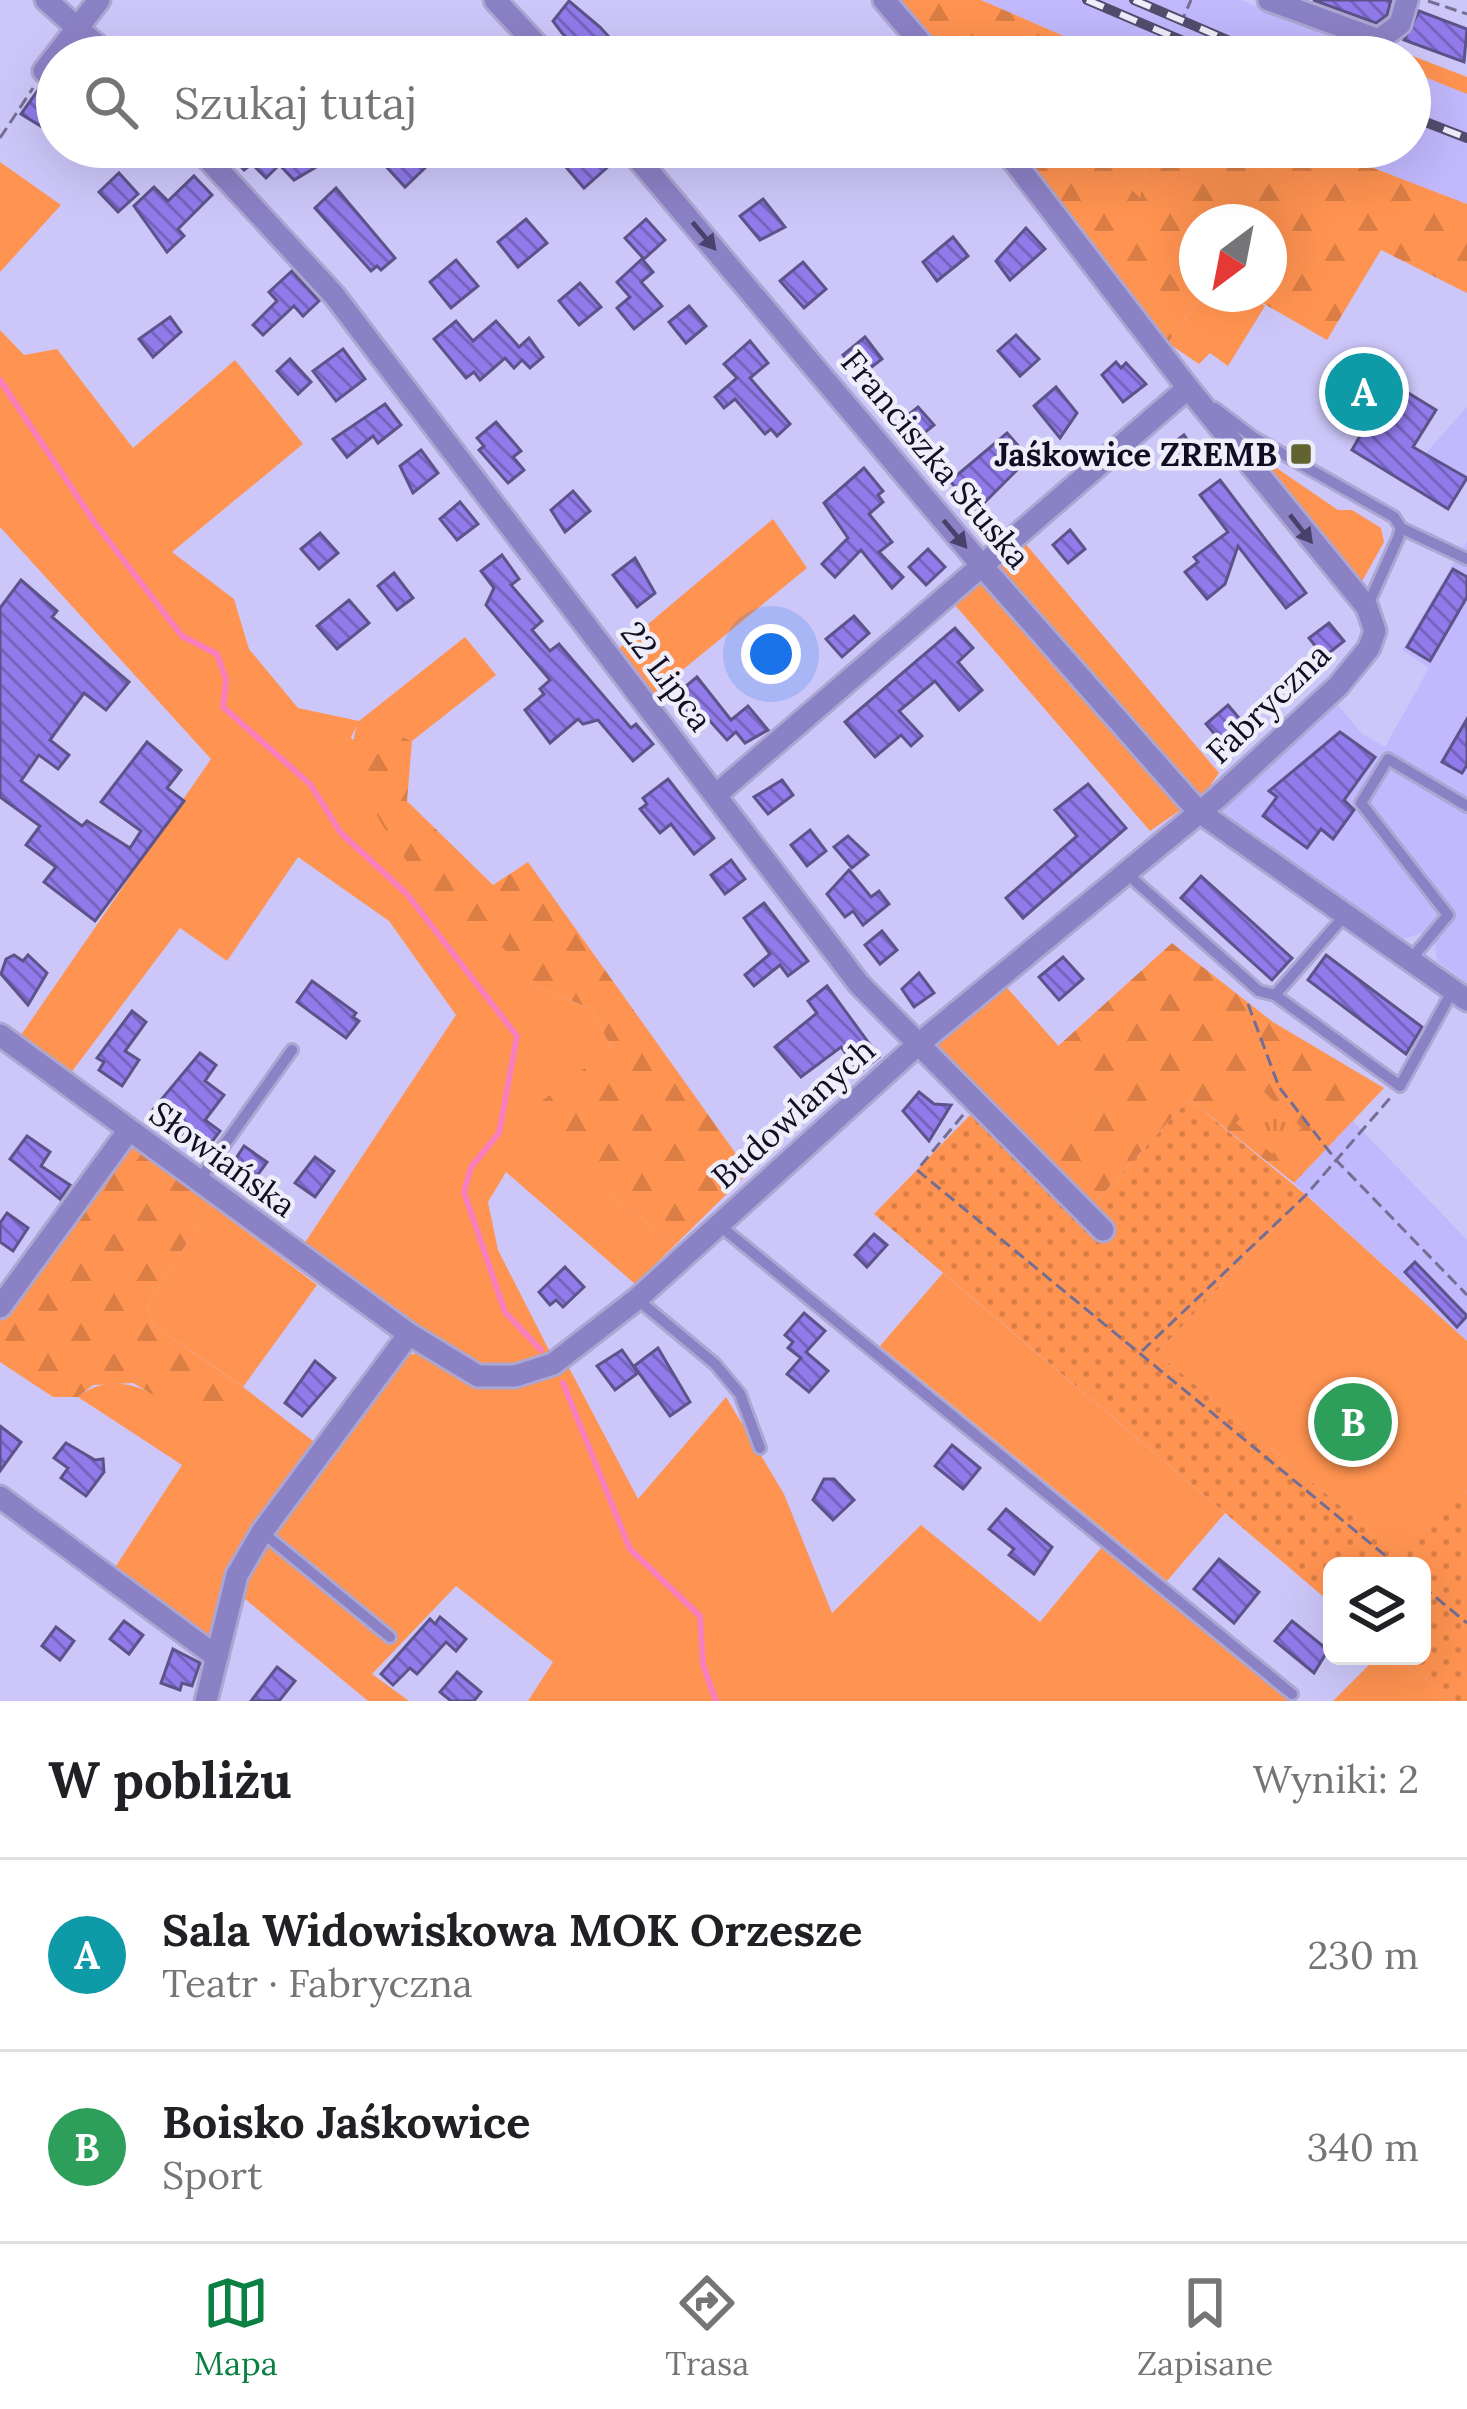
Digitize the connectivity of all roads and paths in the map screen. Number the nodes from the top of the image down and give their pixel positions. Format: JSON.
{"nodes":[{"id":1,"x":46,"y":0,"type":"edge"},
{"id":2,"x":99,"y":0,"type":"edge"},
{"id":3,"x":495,"y":0,"type":"edge"},
{"id":4,"x":884,"y":0,"type":"edge"},
{"id":5,"x":1191,"y":0,"type":"edge"},
{"id":6,"x":1269,"y":0,"type":"edge"},
{"id":7,"x":1407,"y":0,"type":"edge"},
{"id":8,"x":1426,"y":0,"type":"edge"},
{"id":9,"x":1467,"y":14,"type":"edge"},
{"id":10,"x":80,"y":25,"type":"junction"},
{"id":11,"x":1180,"y":25,"type":"dead end"},
{"id":12,"x":71,"y":36,"type":"edge"},
{"id":13,"x":90,"y":36,"type":"edge"},
{"id":14,"x":528,"y":36,"type":"edge"},
{"id":15,"x":915,"y":36,"type":"edge"},
{"id":16,"x":1361,"y":36,"type":"edge"},
{"id":17,"x":1388,"y":36,"type":"edge"},
{"id":18,"x":36,"y":83,"type":"edge"},
{"id":19,"x":0,"y":137,"type":"edge"},
{"id":20,"x":216,"y":168,"type":"edge"},
{"id":21,"x":646,"y":168,"type":"edge"},
{"id":22,"x":1019,"y":168,"type":"edge"},
{"id":23,"x":1188,"y":388,"type":"junction"},
{"id":24,"x":1401,"y":528,"type":"junction"},
{"id":25,"x":1467,"y":559,"type":"edge"},
{"id":26,"x":983,"y":567,"type":"junction"},
{"id":27,"x":1367,"y":607,"type":"junction"},
{"id":28,"x":716,"y":794,"type":"junction"},
{"id":29,"x":1467,"y":806,"type":"edge"},
{"id":30,"x":1198,"y":811,"type":"junction"},
{"id":31,"x":1124,"y":871,"type":"junction"},
{"id":32,"x":1346,"y":914,"type":"junction"},
{"id":33,"x":1412,"y":958,"type":"junction"},
{"id":34,"x":1258,"y":992,"type":"junction"},
{"id":35,"x":1461,"y":994,"type":"edge"},
{"id":36,"x":1275,"y":995,"type":"junction"},
{"id":37,"x":0,"y":1036,"type":"edge"},
{"id":38,"x":915,"y":1047,"type":"junction"},
{"id":39,"x":292,"y":1050,"type":"dead end"},
{"id":40,"x":1400,"y":1086,"type":"junction"},
{"id":41,"x":973,"y":1103,"type":"junction"},
{"id":42,"x":129,"y":1130,"type":"junction"},
{"id":43,"x":1336,"y":1160,"type":"junction"},
{"id":44,"x":198,"y":1181,"type":"junction"},
{"id":45,"x":719,"y":1225,"type":"junction"},
{"id":46,"x":1102,"y":1229,"type":"dead end"},
{"id":47,"x":1467,"y":1295,"type":"edge"},
{"id":48,"x":637,"y":1299,"type":"junction"},
{"id":49,"x":0,"y":1307,"type":"edge"},
{"id":50,"x":409,"y":1334,"type":"junction"},
{"id":51,"x":1140,"y":1353,"type":"junction"},
{"id":52,"x":760,"y":1448,"type":"dead end"},
{"id":53,"x":0,"y":1497,"type":"edge"},
{"id":54,"x":262,"y":1532,"type":"junction"},
{"id":55,"x":1387,"y":1557,"type":"edge"},
{"id":56,"x":1431,"y":1593,"type":"edge"},
{"id":57,"x":1467,"y":1622,"type":"edge"},
{"id":58,"x":390,"y":1637,"type":"dead end"},
{"id":59,"x":217,"y":1657,"type":"junction"},
{"id":60,"x":1292,"y":1694,"type":"dead end"},
{"id":61,"x":206,"y":1701,"type":"edge"}],
"edges":[{"from":1,"to":10,"type":"street"},
{"from":2,"to":10,"type":"street"},
{"from":3,"to":14,"type":"street"},
{"from":4,"to":15,"type":"street"},
{"from":5,"to":11,"type":"path"},
{"from":6,"to":16,"type":"street"},
{"from":7,"to":17,"type":"street"},
{"from":8,"to":9,"type":"path"},
{"from":10,"to":12,"type":"street"},
{"from":10,"to":13,"type":"street"},
{"from":18,"to":19,"type":"path"},
{"from":20,"to":28,"type":"street","name":"22 Lipca"},
{"from":21,"to":26,"type":"street","name":"Franciszka Stuska","one_way":true},
{"from":22,"to":23,"type":"street"},
{"from":23,"to":24,"type":"lane"},
{"from":23,"to":26,"type":"street"},
{"from":23,"to":27,"type":"street","one_way":true},
{"from":24,"to":25,"type":"lane"},
{"from":24,"to":27,"type":"lane"},
{"from":26,"to":28,"type":"street"},
{"from":26,"to":30,"type":"street","name":"Franciszka Stuska"},
{"from":27,"to":30,"type":"street","name":"Fabryczna"},
{"from":28,"to":38,"type":"street","name":"22 Lipca"},
{"from":29,"to":33,"type":"lane"},
{"from":30,"to":31,"type":"street","name":"Budowlanych"},
{"from":30,"to":32,"type":"street","name":"Fabryczna"},
{"from":31,"to":34,"type":"lane"},
{"from":31,"to":38,"type":"street","name":"Budowlanych"},
{"from":32,"to":33,"type":"street","name":"Fabryczna"},
{"from":32,"to":36,"type":"lane"},
{"from":33,"to":35,"type":"street","name":"Fabryczna"},
{"from":34,"to":36,"type":"lane"},
{"from":34,"to":43,"type":"path"},
{"from":35,"to":40,"type":"lane"},
{"from":36,"to":40,"type":"lane"},
{"from":37,"to":42,"type":"street","name":"Słowiańska"},
{"from":38,"to":41,"type":"street","name":"22 Lipca"},
{"from":38,"to":45,"type":"street","name":"Budowlanych"},
{"from":39,"to":44,"type":"lane"},
{"from":40,"to":43,"type":"path"},
{"from":41,"to":46,"type":"street","name":"22 Lipca"},
{"from":41,"to":51,"type":"path"},
{"from":42,"to":44,"type":"street","name":"Słowiańska"},
{"from":42,"to":49,"type":"street"},
{"from":43,"to":47,"type":"path"},
{"from":43,"to":51,"type":"path"},
{"from":44,"to":50,"type":"street","name":"Słowiańska"},
{"from":45,"to":48,"type":"street","name":"Budowlanych"},
{"from":45,"to":60,"type":"lane"},
{"from":48,"to":50,"type":"street","name":"Budowlanych"},
{"from":48,"to":52,"type":"lane"},
{"from":50,"to":54,"type":"street"},
{"from":51,"to":55,"type":"path"},
{"from":53,"to":59,"type":"street"},
{"from":54,"to":58,"type":"lane"},
{"from":54,"to":59,"type":"street"},
{"from":56,"to":57,"type":"path"},
{"from":59,"to":61,"type":"street"}]}
